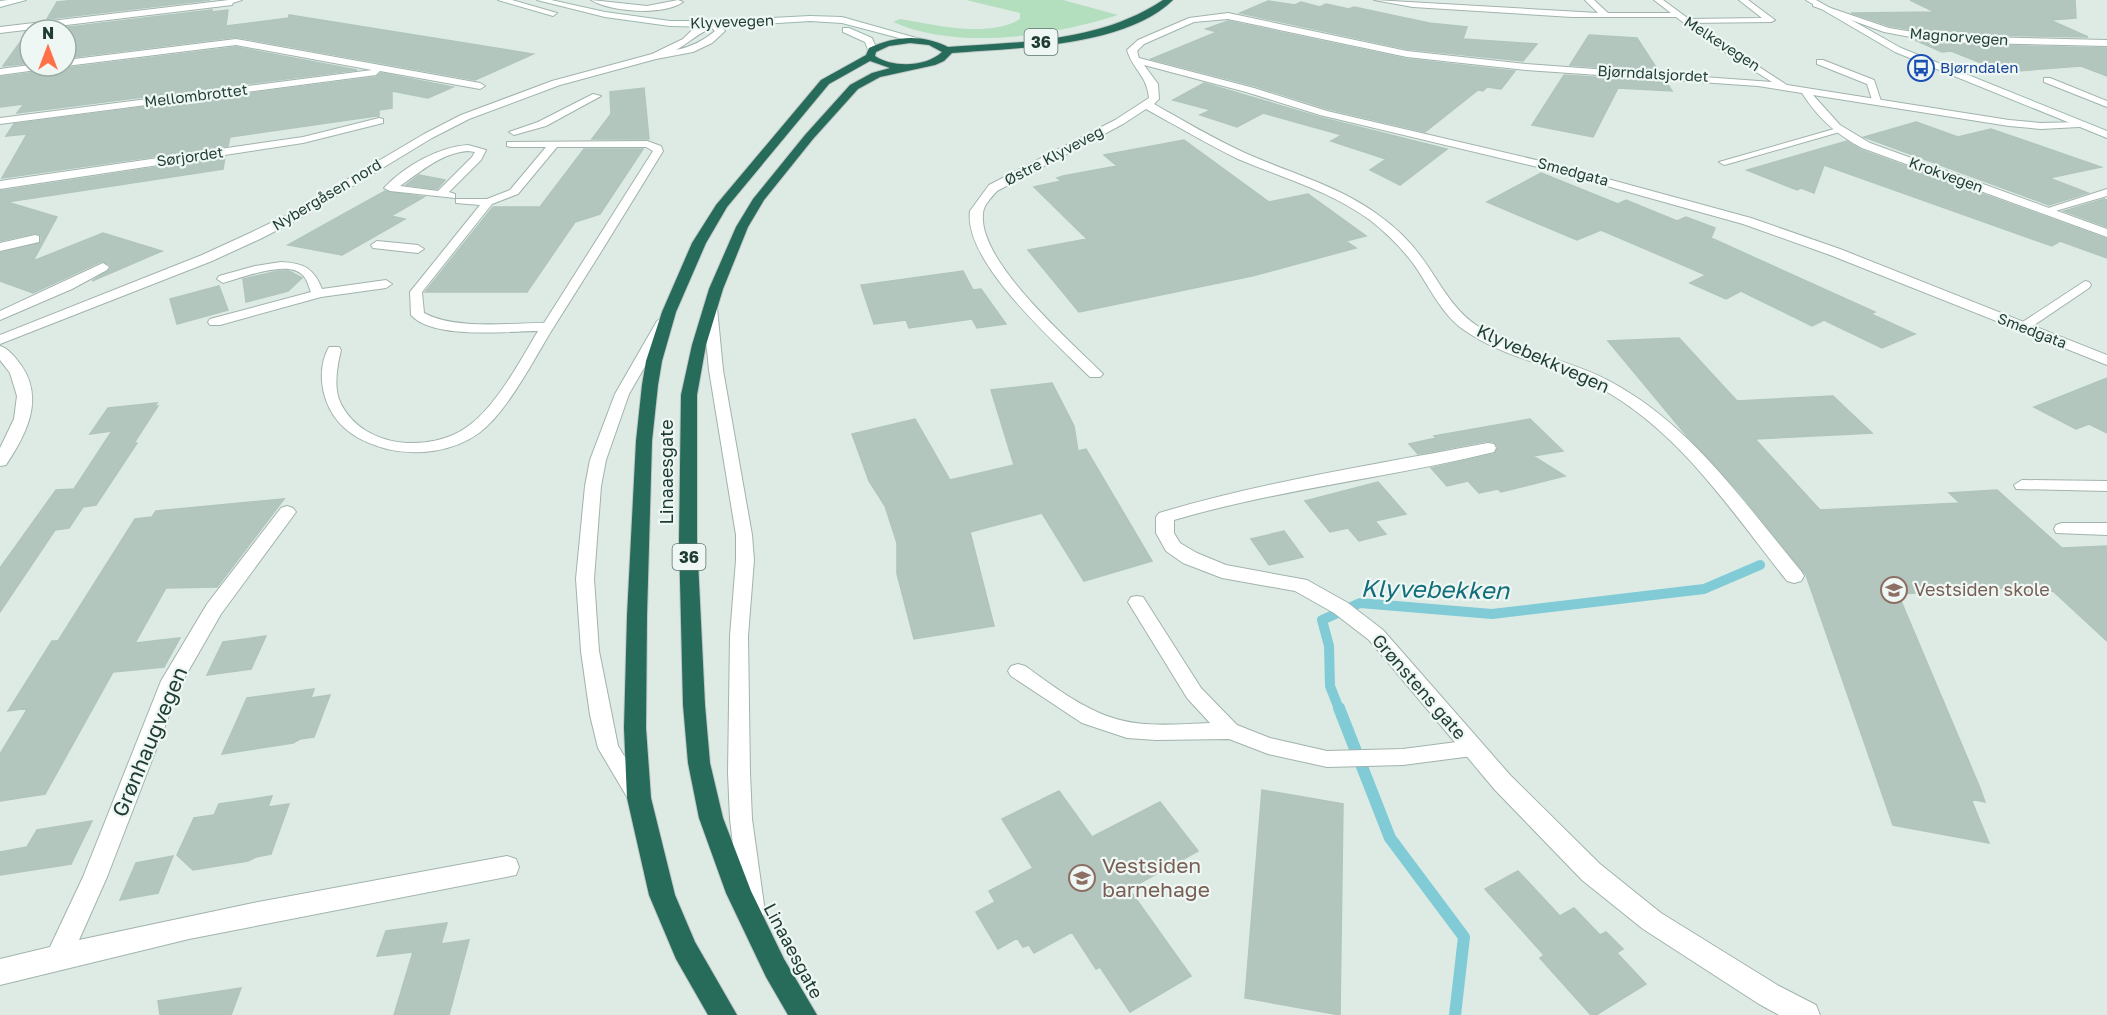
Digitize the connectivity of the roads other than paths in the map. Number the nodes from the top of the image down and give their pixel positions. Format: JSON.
{"nodes":[{"id":1,"x":22,"y":0,"type":"edge"},
{"id":2,"x":502,"y":0,"type":"edge"},
{"id":3,"x":541,"y":0,"type":"edge"},
{"id":4,"x":595,"y":0,"type":"edge"},
{"id":5,"x":1169,"y":0,"type":"edge"},
{"id":6,"x":1378,"y":0,"type":"edge"},
{"id":7,"x":1589,"y":0,"type":"edge"},
{"id":8,"x":1658,"y":0,"type":"edge"},
{"id":9,"x":1743,"y":0,"type":"edge"},
{"id":10,"x":0,"y":1,"type":"edge"},
{"id":11,"x":234,"y":2,"type":"edge"},
{"id":12,"x":679,"y":2,"type":"dead end"},
{"id":13,"x":1813,"y":2,"type":"edge"},
{"id":14,"x":1606,"y":15,"type":"junction"},
{"id":15,"x":1682,"y":18,"type":"junction"},
{"id":16,"x":717,"y":28,"type":"junction"},
{"id":17,"x":0,"y":30,"type":"edge"},
{"id":18,"x":696,"y":31,"type":"junction"},
{"id":19,"x":922,"y":41,"type":"junction"},
{"id":20,"x":2107,"y":43,"type":"edge"},
{"id":21,"x":947,"y":50,"type":"junction"},
{"id":22,"x":871,"y":53,"type":"junction"},
{"id":23,"x":655,"y":56,"type":"junction"},
{"id":24,"x":1135,"y":60,"type":"junction"},
{"id":25,"x":78,"y":62,"type":"edge"},
{"id":26,"x":1820,"y":62,"type":"dead end"},
{"id":27,"x":910,"y":66,"type":"junction"},
{"id":28,"x":18,"y":70,"type":"edge"},
{"id":29,"x":391,"y":70,"type":"junction"},
{"id":30,"x":0,"y":72,"type":"edge"},
{"id":31,"x":2047,"y":80,"type":"dead end"},
{"id":32,"x":480,"y":86,"type":"dead end"},
{"id":33,"x":1786,"y":86,"type":"junction"},
{"id":34,"x":1804,"y":89,"type":"junction"},
{"id":35,"x":596,"y":96,"type":"dead end"},
{"id":36,"x":1876,"y":101,"type":"junction"},
{"id":37,"x":1146,"y":104,"type":"junction"},
{"id":38,"x":2107,"y":104,"type":"edge"},
{"id":39,"x":0,"y":121,"type":"edge"},
{"id":40,"x":379,"y":122,"type":"dead end"},
{"id":41,"x":2079,"y":124,"type":"junction"},
{"id":42,"x":1838,"y":131,"type":"junction"},
{"id":43,"x":2107,"y":135,"type":"edge"},
{"id":44,"x":554,"y":144,"type":"junction"},
{"id":45,"x":1724,"y":162,"type":"dead end"},
{"id":46,"x":0,"y":185,"type":"edge"},
{"id":47,"x":2107,"y":192,"type":"edge"},
{"id":48,"x":440,"y":195,"type":"junction"},
{"id":49,"x":488,"y":202,"type":"junction"},
{"id":50,"x":2045,"y":211,"type":"junction"},
{"id":51,"x":2107,"y":233,"type":"edge"},
{"id":52,"x":35,"y":239,"type":"dead end"},
{"id":53,"x":377,"y":245,"type":"dead end"},
{"id":54,"x":0,"y":247,"type":"edge"},
{"id":55,"x":418,"y":249,"type":"dead end"},
{"id":56,"x":103,"y":267,"type":"dead end"},
{"id":57,"x":223,"y":279,"type":"dead end"},
{"id":58,"x":386,"y":284,"type":"dead end"},
{"id":59,"x":2085,"y":285,"type":"dead end"},
{"id":60,"x":318,"y":293,"type":"junction"},
{"id":61,"x":710,"y":308,"type":"junction"},
{"id":62,"x":669,"y":312,"type":"junction"},
{"id":63,"x":0,"y":316,"type":"edge"},
{"id":64,"x":215,"y":322,"type":"dead end"},
{"id":65,"x":546,"y":327,"type":"junction"},
{"id":66,"x":2022,"y":327,"type":"junction"},
{"id":67,"x":0,"y":340,"type":"edge"},
{"id":68,"x":334,"y":350,"type":"dead end"},
{"id":69,"x":0,"y":351,"type":"edge"},
{"id":70,"x":2107,"y":360,"type":"edge"},
{"id":71,"x":1095,"y":374,"type":"dead end"},
{"id":72,"x":1488,"y":448,"type":"dead end"},
{"id":73,"x":0,"y":461,"type":"edge"},
{"id":74,"x":2022,"y":485,"type":"dead end"},
{"id":75,"x":2107,"y":486,"type":"edge"},
{"id":76,"x":287,"y":512,"type":"dead end"},
{"id":77,"x":2062,"y":529,"type":"dead end"},
{"id":78,"x":2107,"y":529,"type":"edge"},
{"id":79,"x":1794,"y":576,"type":"dead end"},
{"id":80,"x":1137,"y":602,"type":"dead end"},
{"id":81,"x":1018,"y":671,"type":"dead end"},
{"id":82,"x":1230,"y":731,"type":"junction"},
{"id":83,"x":1472,"y":748,"type":"junction"},
{"id":84,"x":639,"y":798,"type":"junction"},
{"id":85,"x":507,"y":867,"type":"dead end"},
{"id":86,"x":755,"y":928,"type":"junction"},
{"id":87,"x":59,"y":956,"type":"junction"},
{"id":88,"x":0,"y":972,"type":"edge"},
{"id":89,"x":723,"y":1015,"type":"edge"},
{"id":90,"x":803,"y":1015,"type":"edge"},
{"id":91,"x":1806,"y":1015,"type":"edge"}],
"edges":[{"from":1,"to":10,"type":"street"},
{"from":2,"to":18,"type":"street","name":"Klyvevegen"},
{"from":3,"to":16,"type":"street","name":"Klyvevegen"},
{"from":4,"to":12,"type":"lane"},
{"from":5,"to":21,"type":"highway","name":"Linaaesgate","number":"36"},
{"from":6,"to":14,"type":"lane"},
{"from":7,"to":14,"type":"lane"},
{"from":8,"to":15,"type":"street","name":"Melkevegen"},
{"from":9,"to":15,"type":"lane"},
{"from":11,"to":17,"type":"street"},
{"from":13,"to":20,"type":"lane","name":"Magnorvegen"},
{"from":13,"to":41,"type":"street"},
{"from":14,"to":15,"type":"lane"},
{"from":15,"to":33,"type":"street","name":"Melkevegen"},
{"from":16,"to":18,"type":"street","name":"Nybergåsen nord"},
{"from":16,"to":19,"type":"street","name":"Klyvevegen"},
{"from":16,"to":22,"type":"street","name":"Klyvevegen"},
{"from":16,"to":23,"type":"street","name":"Nybergåsen nord"},
{"from":18,"to":23,"type":"street","name":"Nybergåsen nord"},
{"from":19,"to":21,"type":"highway","name":"Linaaesgate","number":"36"},
{"from":19,"to":22,"type":"highway","name":"Linaaesgate","number":"36"},
{"from":21,"to":27,"type":"highway","name":"Linaaesgate","number":"36"},
{"from":22,"to":27,"type":"highway","name":"Linaaesgate","number":"36"},
{"from":22,"to":62,"type":"highway","name":"Linaaesgate","number":"36"},
{"from":23,"to":67,"type":"street","name":"Nybergåsen nord"},
{"from":24,"to":33,"type":"street","name":"Bjørndalsjordet"},
{"from":24,"to":37,"type":"street"},
{"from":24,"to":66,"type":"street","name":"Smedgata"},
{"from":25,"to":29,"type":"street","name":"Mellombrottet"},
{"from":26,"to":36,"type":"lane"},
{"from":27,"to":61,"type":"highway","name":"Linaaesgate","number":"36"},
{"from":28,"to":30,"type":"street"},
{"from":29,"to":32,"type":"street","name":"Mellombrottet"},
{"from":29,"to":39,"type":"street","name":"Mellombrottet"},
{"from":31,"to":38,"type":"lane"},
{"from":33,"to":34,"type":"street","name":"Bjørndalsjordet"},
{"from":34,"to":36,"type":"street","name":"Bjørndalsjordet"},
{"from":34,"to":42,"type":"street","name":"Krokvegen"},
{"from":35,"to":44,"type":"lane"},
{"from":36,"to":41,"type":"street","name":"Bjørndalsjordet"},
{"from":37,"to":71,"type":"street","name":"Østre Klyveveg"},
{"from":37,"to":79,"type":"street","name":"Klyvebekkvegen"},
{"from":40,"to":46,"type":"street","name":"Sørjordet"},
{"from":41,"to":43,"type":"street"},
{"from":42,"to":45,"type":"lane"},
{"from":42,"to":50,"type":"street","name":"Krokvegen"},
{"from":44,"to":49,"type":"lane"},
{"from":44,"to":65,"type":"lane"},
{"from":47,"to":50,"type":"lane"},
{"from":48,"to":48,"type":"lane"},
{"from":48,"to":49,"type":"lane"},
{"from":49,"to":65,"type":"lane"},
{"from":50,"to":51,"type":"street","name":"Krokvegen"},
{"from":52,"to":54,"type":"lane"},
{"from":53,"to":55,"type":"lane"},
{"from":56,"to":63,"type":"lane"},
{"from":57,"to":60,"type":"lane"},
{"from":58,"to":60,"type":"lane"},
{"from":59,"to":66,"type":"lane"},
{"from":60,"to":64,"type":"lane"},
{"from":61,"to":86,"type":"lane"},
{"from":61,"to":86,"type":"highway","name":"Linaaesgate","number":"36"},
{"from":62,"to":84,"type":"highway","name":"Linaaesgate","number":"36"},
{"from":62,"to":84,"type":"lane"},
{"from":65,"to":68,"type":"lane"},
{"from":66,"to":70,"type":"street","name":"Smedgata"},
{"from":69,"to":73,"type":"street"},
{"from":72,"to":83,"type":"street","name":"Grønstens gate"},
{"from":74,"to":75,"type":"lane"},
{"from":76,"to":87,"type":"street","name":"Grønhaugvegen"},
{"from":77,"to":78,"type":"lane"},
{"from":80,"to":82,"type":"lane"},
{"from":81,"to":82,"type":"lane"},
{"from":82,"to":83,"type":"lane"},
{"from":83,"to":91,"type":"street","name":"Grønstens gate"},
{"from":84,"to":89,"type":"highway","name":"Linaaesgate","number":"36"},
{"from":85,"to":87,"type":"street"},
{"from":86,"to":90,"type":"highway","name":"Linaaesgate","number":"36"},
{"from":87,"to":88,"type":"street"}]}
